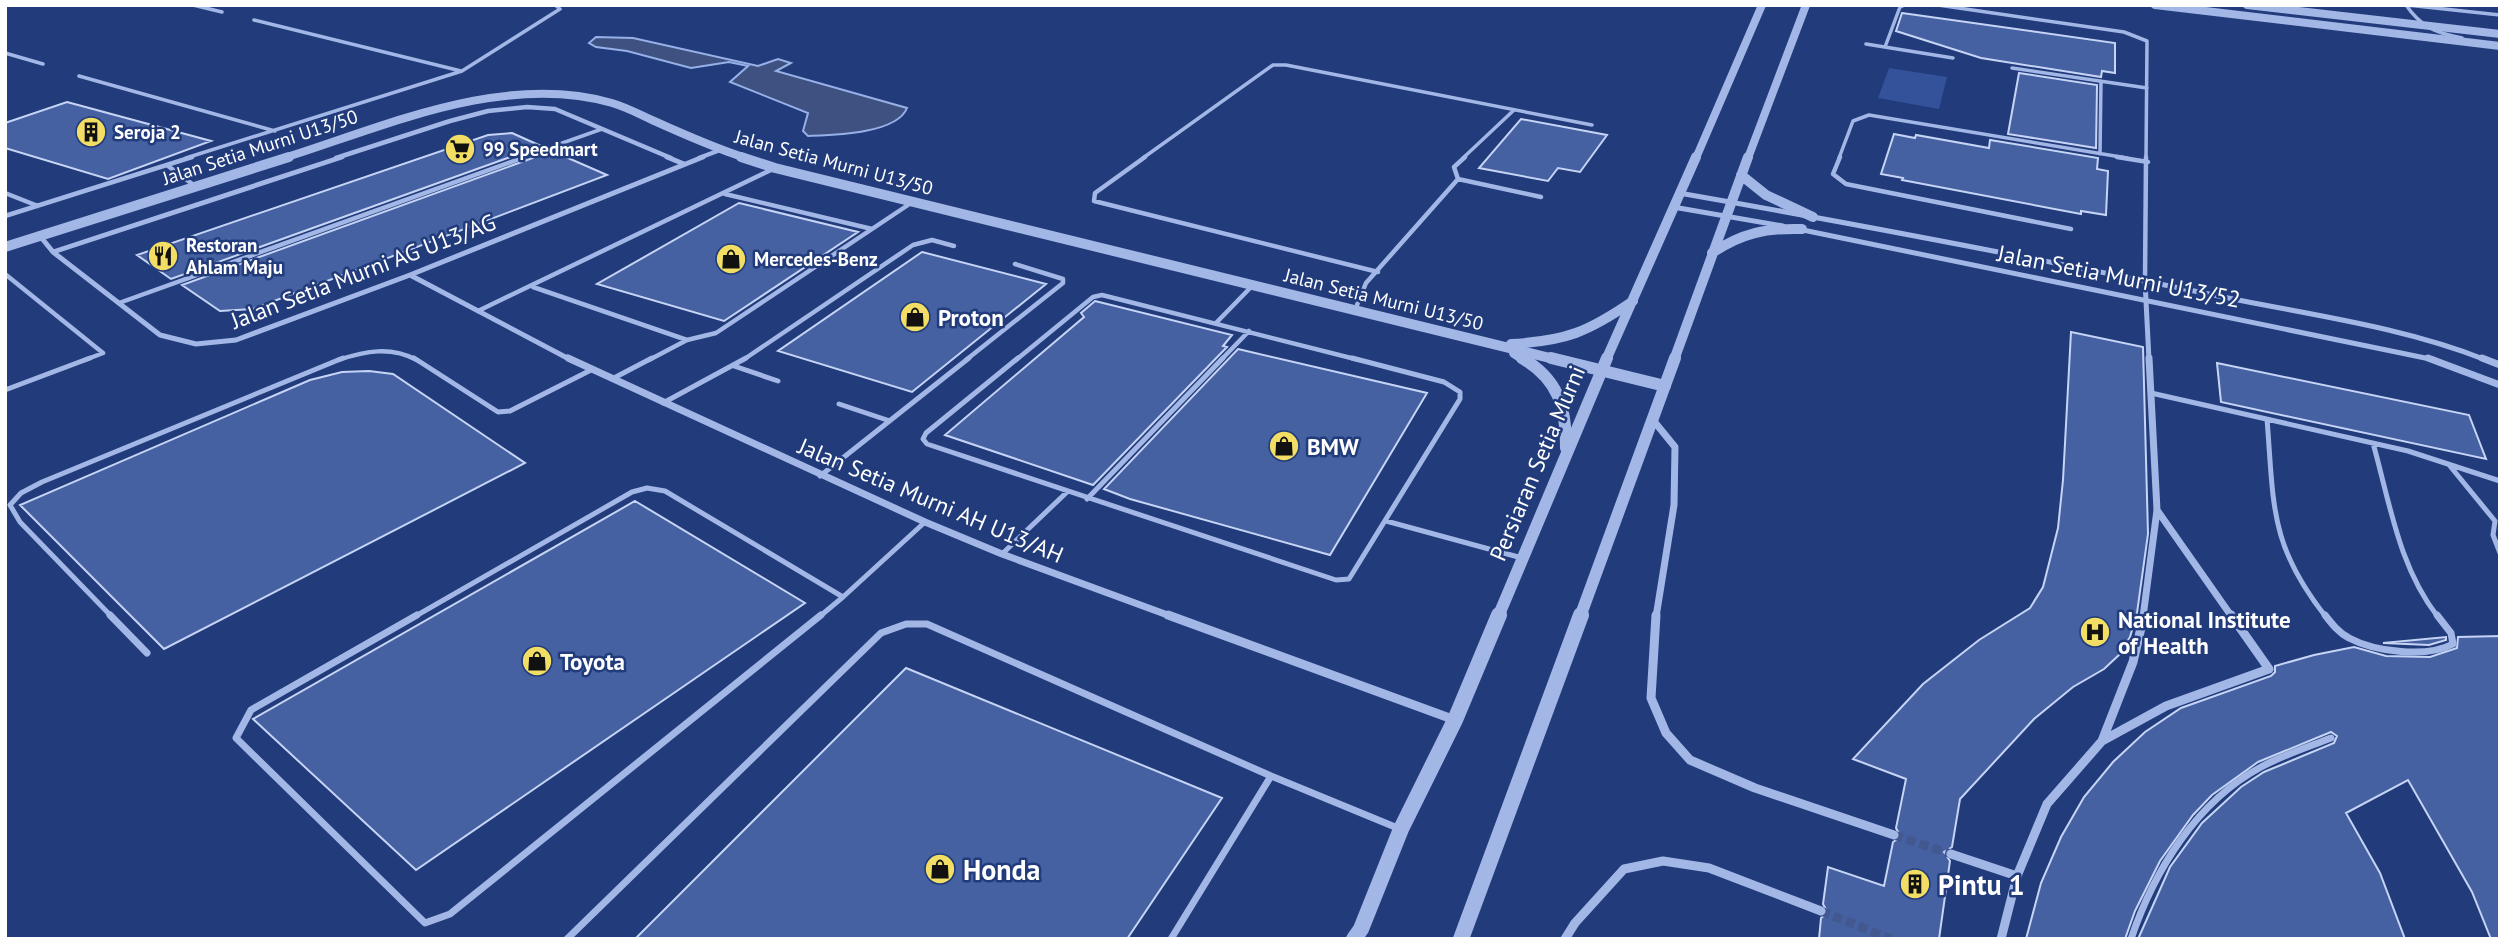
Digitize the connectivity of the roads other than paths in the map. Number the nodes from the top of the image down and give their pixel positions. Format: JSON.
{"nodes":[{"id":1,"x":193,"y":5,"type":"edge"},
{"id":2,"x":555,"y":5,"type":"edge"},
{"id":3,"x":1762,"y":5,"type":"edge"},
{"id":4,"x":1806,"y":5,"type":"edge"},
{"id":5,"x":1905,"y":5,"type":"edge"},
{"id":6,"x":1938,"y":5,"type":"edge"},
{"id":7,"x":2155,"y":5,"type":"edge"},
{"id":8,"x":2247,"y":5,"type":"edge"},
{"id":9,"x":2407,"y":5,"type":"edge"},
{"id":10,"x":222,"y":12,"type":"dead end"},
{"id":11,"x":2500,"y":15,"type":"edge"},
{"id":12,"x":254,"y":20,"type":"dead end"},
{"id":13,"x":2418,"y":25,"type":"junction"},
{"id":14,"x":2500,"y":34,"type":"edge"},
{"id":15,"x":1866,"y":44,"type":"dead end"},
{"id":16,"x":2500,"y":46,"type":"edge"},
{"id":17,"x":1885,"y":47,"type":"junction"},
{"id":18,"x":5,"y":53,"type":"edge"},
{"id":19,"x":1953,"y":58,"type":"dead end"},
{"id":20,"x":43,"y":64,"type":"dead end"},
{"id":21,"x":2012,"y":68,"type":"dead end"},
{"id":22,"x":462,"y":71,"type":"junction"},
{"id":23,"x":79,"y":76,"type":"dead end"},
{"id":24,"x":2101,"y":81,"type":"junction"},
{"id":25,"x":2147,"y":88,"type":"junction"},
{"id":26,"x":1514,"y":110,"type":"junction"},
{"id":27,"x":1592,"y":125,"type":"dead end"},
{"id":28,"x":602,"y":129,"type":"junction"},
{"id":29,"x":276,"y":131,"type":"junction"},
{"id":30,"x":720,"y":149,"type":"junction"},
{"id":31,"x":2100,"y":154,"type":"junction"},
{"id":32,"x":2148,"y":162,"type":"junction"},
{"id":33,"x":684,"y":164,"type":"junction"},
{"id":34,"x":168,"y":166,"type":"junction"},
{"id":35,"x":775,"y":168,"type":"junction"},
{"id":36,"x":1741,"y":175,"type":"junction"},
{"id":37,"x":1458,"y":179,"type":"junction"},
{"id":38,"x":195,"y":186,"type":"junction"},
{"id":39,"x":5,"y":193,"type":"edge"},
{"id":40,"x":1679,"y":193,"type":"junction"},
{"id":41,"x":725,"y":194,"type":"junction"},
{"id":42,"x":1541,"y":197,"type":"dead end"},
{"id":43,"x":913,"y":202,"type":"junction"},
{"id":44,"x":1732,"y":202,"type":"junction"},
{"id":45,"x":38,"y":206,"type":"junction"},
{"id":46,"x":1673,"y":207,"type":"junction"},
{"id":47,"x":5,"y":216,"type":"edge"},
{"id":48,"x":1726,"y":216,"type":"junction"},
{"id":49,"x":1813,"y":217,"type":"junction"},
{"id":50,"x":872,"y":229,"type":"junction"},
{"id":51,"x":1802,"y":229,"type":"junction"},
{"id":52,"x":2071,"y":229,"type":"dead end"},
{"id":53,"x":40,"y":236,"type":"junction"},
{"id":54,"x":954,"y":246,"type":"dead end"},
{"id":55,"x":5,"y":247,"type":"edge"},
{"id":56,"x":53,"y":252,"type":"junction"},
{"id":57,"x":1712,"y":253,"type":"junction"},
{"id":58,"x":1015,"y":264,"type":"dead end"},
{"id":59,"x":1378,"y":272,"type":"junction"},
{"id":60,"x":5,"y":274,"type":"edge"},
{"id":61,"x":410,"y":275,"type":"junction"},
{"id":62,"x":2145,"y":281,"type":"junction"},
{"id":63,"x":1254,"y":285,"type":"junction"},
{"id":64,"x":533,"y":287,"type":"junction"},
{"id":65,"x":2146,"y":299,"type":"junction"},
{"id":66,"x":1634,"y":300,"type":"junction"},
{"id":67,"x":119,"y":303,"type":"junction"},
{"id":68,"x":1355,"y":310,"type":"junction"},
{"id":69,"x":478,"y":311,"type":"junction"},
{"id":70,"x":1216,"y":323,"type":"junction"},
{"id":71,"x":1249,"y":331,"type":"junction"},
{"id":72,"x":687,"y":340,"type":"junction"},
{"id":73,"x":1497,"y":344,"type":"junction"},
{"id":74,"x":2500,"y":365,"type":"edge"},
{"id":75,"x":734,"y":366,"type":"junction"},
{"id":76,"x":591,"y":370,"type":"junction"},
{"id":77,"x":1601,"y":370,"type":"junction"},
{"id":78,"x":611,"y":379,"type":"junction"},
{"id":79,"x":778,"y":381,"type":"dead end"},
{"id":80,"x":2500,"y":385,"type":"edge"},
{"id":81,"x":1665,"y":386,"type":"junction"},
{"id":82,"x":5,"y":390,"type":"edge"},
{"id":83,"x":2151,"y":393,"type":"junction"},
{"id":84,"x":663,"y":403,"type":"junction"},
{"id":85,"x":839,"y":404,"type":"dead end"},
{"id":86,"x":2267,"y":419,"type":"junction"},
{"id":87,"x":1653,"y":420,"type":"junction"},
{"id":88,"x":890,"y":421,"type":"junction"},
{"id":89,"x":2372,"y":443,"type":"junction"},
{"id":90,"x":1566,"y":455,"type":"junction"},
{"id":91,"x":2449,"y":464,"type":"junction"},
{"id":92,"x":820,"y":476,"type":"junction"},
{"id":93,"x":2500,"y":481,"type":"edge"},
{"id":94,"x":1067,"y":492,"type":"junction"},
{"id":95,"x":1087,"y":499,"type":"junction"},
{"id":96,"x":2157,"y":510,"type":"junction"},
{"id":97,"x":1386,"y":521,"type":"junction"},
{"id":98,"x":925,"y":522,"type":"junction"},
{"id":99,"x":2500,"y":553,"type":"edge"},
{"id":100,"x":1002,"y":554,"type":"junction"},
{"id":101,"x":1522,"y":558,"type":"junction"},
{"id":102,"x":843,"y":597,"type":"junction"},
{"id":103,"x":146,"y":653,"type":"dead end"},
{"id":104,"x":1455,"y":720,"type":"junction"},
{"id":105,"x":2331,"y":738,"type":"dead end"},
{"id":106,"x":2102,"y":741,"type":"junction"},
{"id":107,"x":1271,"y":776,"type":"junction"},
{"id":108,"x":1401,"y":829,"type":"junction"},
{"id":109,"x":1895,"y":835,"type":"tunnel mouth"},
{"id":110,"x":1951,"y":854,"type":"tunnel mouth"},
{"id":111,"x":2017,"y":876,"type":"junction"},
{"id":112,"x":1822,"y":911,"type":"tunnel mouth"},
{"id":113,"x":567,"y":939,"type":"edge"},
{"id":114,"x":1171,"y":939,"type":"edge"},
{"id":115,"x":1354,"y":939,"type":"edge"},
{"id":116,"x":1461,"y":939,"type":"edge"},
{"id":117,"x":1565,"y":939,"type":"edge"},
{"id":118,"x":2001,"y":939,"type":"edge"},
{"id":119,"x":2131,"y":939,"type":"edge"}],
"edges":[{"from":1,"to":10,"type":"lane"},
{"from":2,"to":22,"type":"lane"},
{"from":3,"to":40,"type":"street","name":"Persiaran Setia Murni"},
{"from":4,"to":36,"type":"street"},
{"from":5,"to":17,"type":"lane"},
{"from":6,"to":25,"type":"lane"},
{"from":7,"to":16,"type":"street"},
{"from":8,"to":13,"type":"street"},
{"from":9,"to":11,"type":"lane"},
{"from":9,"to":13,"type":"lane"},
{"from":12,"to":22,"type":"lane"},
{"from":13,"to":14,"type":"street"},
{"from":13,"to":16,"type":"lane"},
{"from":15,"to":17,"type":"lane"},
{"from":17,"to":19,"type":"lane"},
{"from":18,"to":20,"type":"lane"},
{"from":21,"to":24,"type":"lane"},
{"from":22,"to":29,"type":"lane"},
{"from":23,"to":29,"type":"lane"},
{"from":24,"to":25,"type":"lane"},
{"from":24,"to":31,"type":"lane"},
{"from":25,"to":32,"type":"lane"},
{"from":26,"to":27,"type":"lane"},
{"from":26,"to":37,"type":"lane"},
{"from":26,"to":59,"type":"lane"},
{"from":28,"to":33,"type":"street"},
{"from":28,"to":56,"type":"street"},
{"from":28,"to":67,"type":"lane"},
{"from":29,"to":34,"type":"lane"},
{"from":30,"to":33,"type":"street","name":"Jalan Setia Murni AG U13/AG"},
{"from":30,"to":35,"type":"street","name":"Jalan Setia Murni U13/50"},
{"from":30,"to":38,"type":"street","name":"Jalan Setia Murni U13/50"},
{"from":31,"to":32,"type":"lane"},
{"from":31,"to":52,"type":"lane"},
{"from":32,"to":62,"type":"lane"},
{"from":33,"to":61,"type":"street","name":"Jalan Setia Murni AG U13/AG"},
{"from":34,"to":38,"type":"lane"},
{"from":34,"to":45,"type":"lane"},
{"from":35,"to":41,"type":"lane"},
{"from":35,"to":43,"type":"street","name":"Jalan Setia Murni U13/50"},
{"from":36,"to":44,"type":"street"},
{"from":36,"to":49,"type":"street"},
{"from":37,"to":42,"type":"lane"},
{"from":37,"to":59,"type":"lane"},
{"from":38,"to":53,"type":"street","name":"Jalan Setia Murni U13/50"},
{"from":39,"to":45,"type":"lane"},
{"from":40,"to":44,"type":"street","name":"Jalan Setia Murni U13/52"},
{"from":40,"to":46,"type":"street","name":"Persiaran Setia Murni"},
{"from":41,"to":50,"type":"lane"},
{"from":41,"to":64,"type":"lane"},
{"from":43,"to":50,"type":"lane"},
{"from":43,"to":63,"type":"street","name":"Jalan Setia Murni U13/50"},
{"from":44,"to":48,"type":"street"},
{"from":44,"to":49,"type":"street","name":"Jalan Setia Murni U13/52"},
{"from":45,"to":47,"type":"lane"},
{"from":46,"to":48,"type":"street","name":"Jalan Setia Murni U13/52"},
{"from":46,"to":66,"type":"street","name":"Persiaran Setia Murni"},
{"from":48,"to":51,"type":"street","name":"Jalan Setia Murni U13/52"},
{"from":48,"to":57,"type":"street"},
{"from":49,"to":62,"type":"street","name":"Jalan Setia Murni U13/52"},
{"from":50,"to":72,"type":"lane"},
{"from":51,"to":57,"type":"street"},
{"from":51,"to":65,"type":"street","name":"Jalan Setia Murni U13/52"},
{"from":53,"to":55,"type":"street","name":"Jalan Setia Murni U13/50"},
{"from":53,"to":56,"type":"street","name":"Jalan Setia Murni AG U13/AG"},
{"from":54,"to":75,"type":"lane"},
{"from":56,"to":67,"type":"street","name":"Jalan Setia Murni AG U13/AG"},
{"from":57,"to":81,"type":"street"},
{"from":58,"to":88,"type":"lane"},
{"from":59,"to":68,"type":"lane"},
{"from":60,"to":82,"type":"lane"},
{"from":61,"to":67,"type":"street","name":"Jalan Setia Murni AG U13/AG"},
{"from":61,"to":69,"type":"street","name":"Jalan Setia Murni AH U13/AH"},
{"from":62,"to":65,"type":"street"},
{"from":62,"to":74,"type":"street","name":"Jalan Setia Murni U13/52"},
{"from":63,"to":68,"type":"street","name":"Jalan Setia Murni U13/50"},
{"from":63,"to":70,"type":"lane"},
{"from":64,"to":69,"type":"lane"},
{"from":64,"to":72,"type":"lane"},
{"from":65,"to":80,"type":"street","name":"Jalan Setia Murni U13/52"},
{"from":65,"to":83,"type":"street"},
{"from":66,"to":73,"type":"street"},
{"from":66,"to":77,"type":"street","name":"Persiaran Setia Murni"},
{"from":68,"to":73,"type":"street","name":"Jalan Setia Murni U13/50"},
{"from":69,"to":76,"type":"street","name":"Jalan Setia Murni AH U13/AH"},
{"from":70,"to":71,"type":"lane"},
{"from":70,"to":94,"type":"lane"},
{"from":71,"to":95,"type":"lane"},
{"from":71,"to":97,"type":"lane"},
{"from":72,"to":78,"type":"lane"},
{"from":73,"to":77,"type":"street","name":"Jalan Setia Murni U13/50"},
{"from":73,"to":90,"type":"street"},
{"from":75,"to":79,"type":"lane"},
{"from":75,"to":84,"type":"lane"},
{"from":76,"to":78,"type":"street","name":"Jalan Setia Murni AH U13/AH"},
{"from":76,"to":103,"type":"lane"},
{"from":77,"to":81,"type":"street","name":"Jalan Setia Murni U13/50"},
{"from":77,"to":90,"type":"street","name":"Persiaran Setia Murni"},
{"from":78,"to":84,"type":"street","name":"Jalan Setia Murni AH U13/AH"},
{"from":81,"to":87,"type":"street"},
{"from":83,"to":86,"type":"lane"},
{"from":83,"to":96,"type":"street"},
{"from":84,"to":92,"type":"street","name":"Jalan Setia Murni AH U13/AH"},
{"from":85,"to":88,"type":"lane"},
{"from":86,"to":89,"type":"lane"},
{"from":86,"to":89,"type":"lane"},
{"from":87,"to":109,"type":"street"},
{"from":87,"to":116,"type":"street"},
{"from":88,"to":92,"type":"lane"},
{"from":89,"to":91,"type":"lane"},
{"from":90,"to":101,"type":"street","name":"Persiaran Setia Murni"},
{"from":91,"to":93,"type":"lane"},
{"from":91,"to":99,"type":"lane"},
{"from":92,"to":98,"type":"street","name":"Jalan Setia Murni AH U13/AH"},
{"from":94,"to":95,"type":"lane"},
{"from":94,"to":100,"type":"lane"},
{"from":95,"to":97,"type":"lane"},
{"from":96,"to":106,"type":"street"},
{"from":96,"to":106,"type":"street"},
{"from":97,"to":101,"type":"lane"},
{"from":98,"to":100,"type":"street","name":"Jalan Setia Murni AH U13/AH"},
{"from":98,"to":102,"type":"lane"},
{"from":100,"to":104,"type":"street","name":"Jalan Setia Murni AH U13/AH"},
{"from":101,"to":104,"type":"street","name":"Persiaran Setia Murni"},
{"from":102,"to":102,"type":"lane"},
{"from":104,"to":108,"type":"street","name":"Persiaran Setia Murni"},
{"from":105,"to":119,"type":"lane"},
{"from":106,"to":111,"type":"street"},
{"from":107,"to":108,"type":"lane"},
{"from":107,"to":113,"type":"lane"},
{"from":107,"to":114,"type":"lane"},
{"from":108,"to":115,"type":"street","name":"Persiaran Setia Murni"},
{"from":110,"to":111,"type":"street"},
{"from":111,"to":118,"type":"street"},
{"from":112,"to":117,"type":"street"}]}
